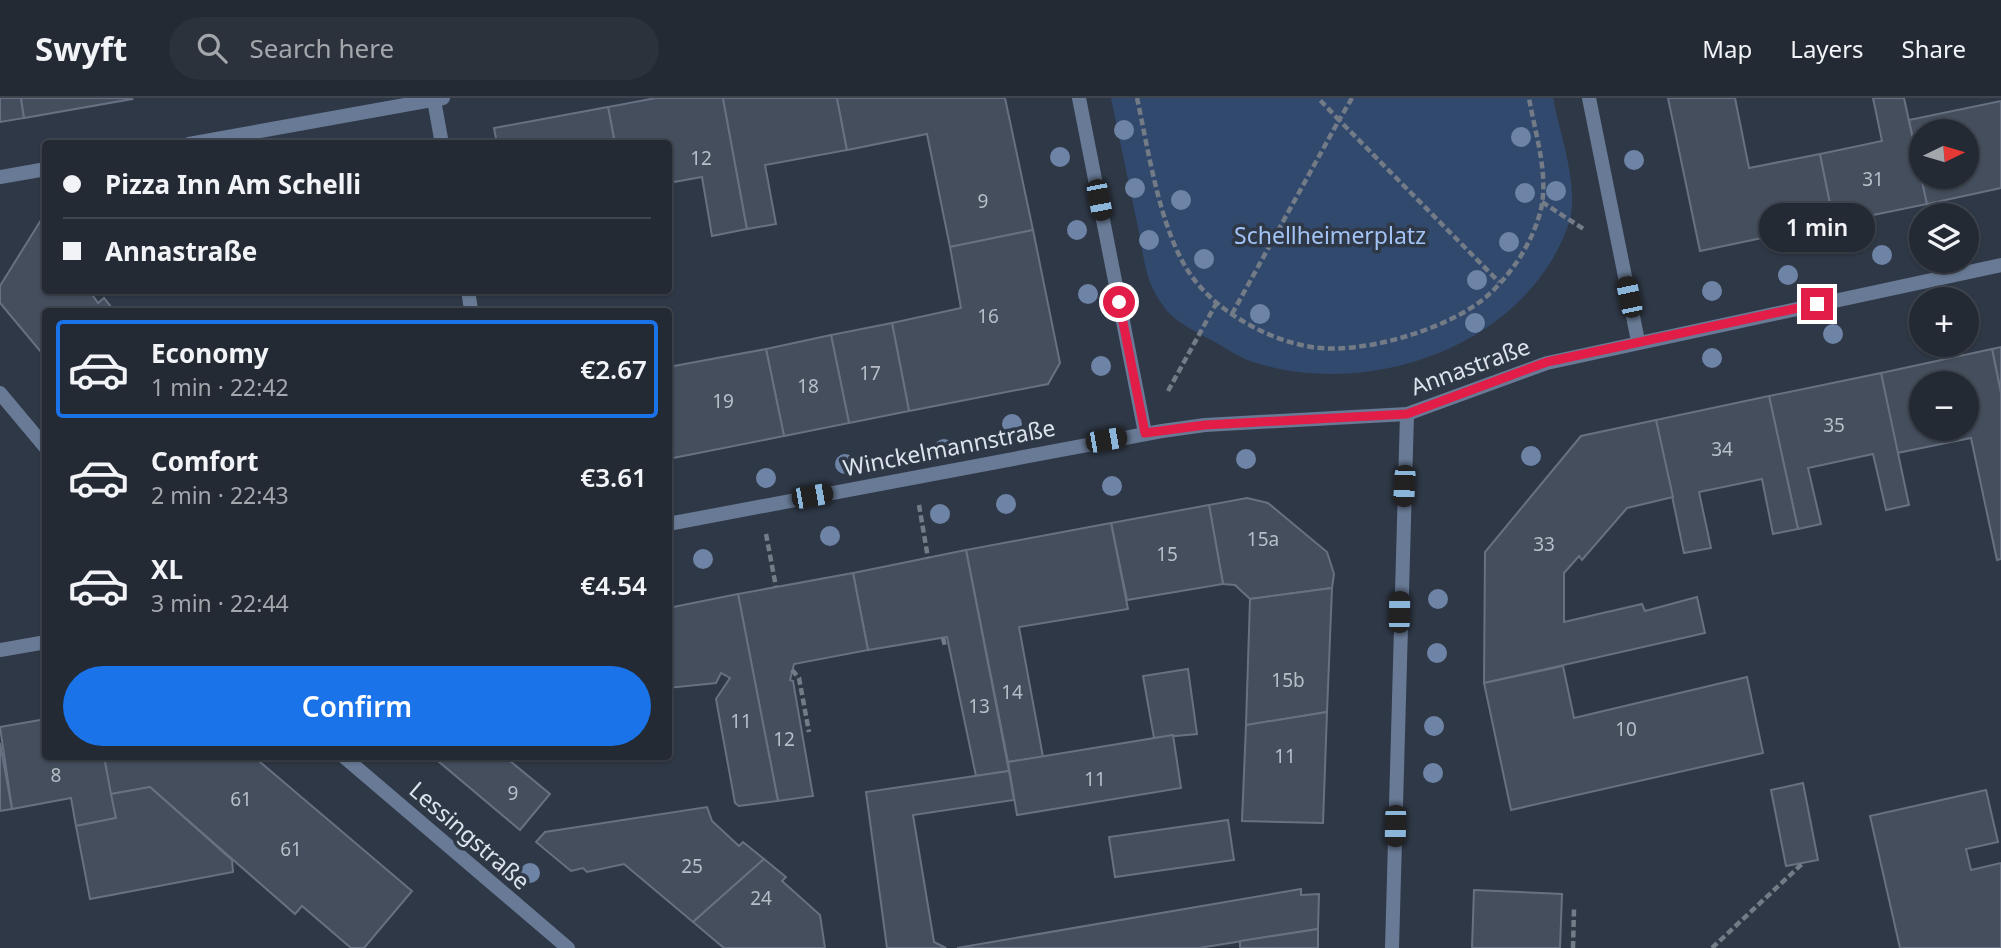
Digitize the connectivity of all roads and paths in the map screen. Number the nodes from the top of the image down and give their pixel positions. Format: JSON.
{"nodes":[{"id":1,"x":1079,"y":98,"type":"edge"},
{"id":2,"x":1137,"y":98,"type":"edge"},
{"id":3,"x":1318,"y":98,"type":"edge"},
{"id":4,"x":1352,"y":98,"type":"edge"},
{"id":5,"x":1529,"y":98,"type":"edge"},
{"id":6,"x":1589,"y":98,"type":"edge"},
{"id":7,"x":439,"y":99,"type":"edge"},
{"id":8,"x":1339,"y":120,"type":"junction"},
{"id":9,"x":211,"y":140,"type":"edge"},
{"id":10,"x":442,"y":140,"type":"edge"},
{"id":11,"x":42,"y":170,"type":"edge"},
{"id":12,"x":0,"y":177,"type":"edge"},
{"id":13,"x":1542,"y":202,"type":"junction"},
{"id":14,"x":1620,"y":252,"type":"junction"},
{"id":15,"x":2001,"y":265,"type":"edge"},
{"id":16,"x":1499,"y":282,"type":"junction"},
{"id":17,"x":1217,"y":302,"type":"junction"},
{"id":18,"x":1232,"y":314,"type":"junction"},
{"id":19,"x":1638,"y":341,"type":"junction"},
{"id":20,"x":0,"y":393,"type":"edge"},
{"id":21,"x":1407,"y":414,"type":"junction"},
{"id":22,"x":1145,"y":433,"type":"junction"},
{"id":23,"x":42,"y":443,"type":"edge"},
{"id":24,"x":915,"y":477,"type":"junction"},
{"id":25,"x":761,"y":506,"type":"junction"},
{"id":26,"x":672,"y":523,"type":"edge"},
{"id":27,"x":928,"y":558,"type":"dead end"},
{"id":28,"x":776,"y":587,"type":"dead end"},
{"id":29,"x":943,"y":638,"type":"dead end"},
{"id":30,"x":42,"y":643,"type":"edge"},
{"id":31,"x":945,"y":646,"type":"dead end"},
{"id":32,"x":0,"y":650,"type":"edge"},
{"id":33,"x":792,"y":670,"type":"dead end"},
{"id":34,"x":809,"y":732,"type":"dead end"},
{"id":35,"x":347,"y":760,"type":"edge"},
{"id":36,"x":1803,"y":863,"type":"dead end"},
{"id":37,"x":1574,"y":909,"type":"dead end"},
{"id":38,"x":568,"y":948,"type":"edge"},
{"id":39,"x":1392,"y":948,"type":"edge"},
{"id":40,"x":1573,"y":948,"type":"edge"},
{"id":41,"x":1712,"y":948,"type":"edge"}],
"edges":[{"from":1,"to":22,"type":"street"},
{"from":2,"to":17,"type":"path"},
{"from":3,"to":8,"type":"path"},
{"from":4,"to":8,"type":"path"},
{"from":5,"to":13,"type":"path"},
{"from":6,"to":14,"type":"street"},
{"from":7,"to":9,"type":"street"},
{"from":7,"to":10,"type":"street"},
{"from":8,"to":16,"type":"path"},
{"from":8,"to":18,"type":"path"},
{"from":11,"to":12,"type":"street"},
{"from":13,"to":14,"type":"path"},
{"from":13,"to":16,"type":"path"},
{"from":14,"to":19,"type":"street"},
{"from":15,"to":19,"type":"street","name":"Annastraße"},
{"from":16,"to":18,"type":"path"},
{"from":17,"to":18,"type":"path"},
{"from":17,"to":22,"type":"path"},
{"from":19,"to":21,"type":"street","name":"Annastraße"},
{"from":20,"to":23,"type":"street"},
{"from":21,"to":22,"type":"street","name":"Winckelmannstraße"},
{"from":21,"to":39,"type":"street"},
{"from":22,"to":24,"type":"street","name":"Winckelmannstraße"},
{"from":24,"to":25,"type":"street","name":"Winckelmannstraße"},
{"from":24,"to":27,"type":"path"},
{"from":25,"to":26,"type":"street","name":"Winckelmannstraße"},
{"from":25,"to":28,"type":"path"},
{"from":29,"to":31,"type":"path"},
{"from":30,"to":32,"type":"street"},
{"from":33,"to":34,"type":"path"},
{"from":35,"to":38,"type":"street","name":"Lessingstraße"},
{"from":36,"to":41,"type":"path"},
{"from":37,"to":40,"type":"path"}]}
